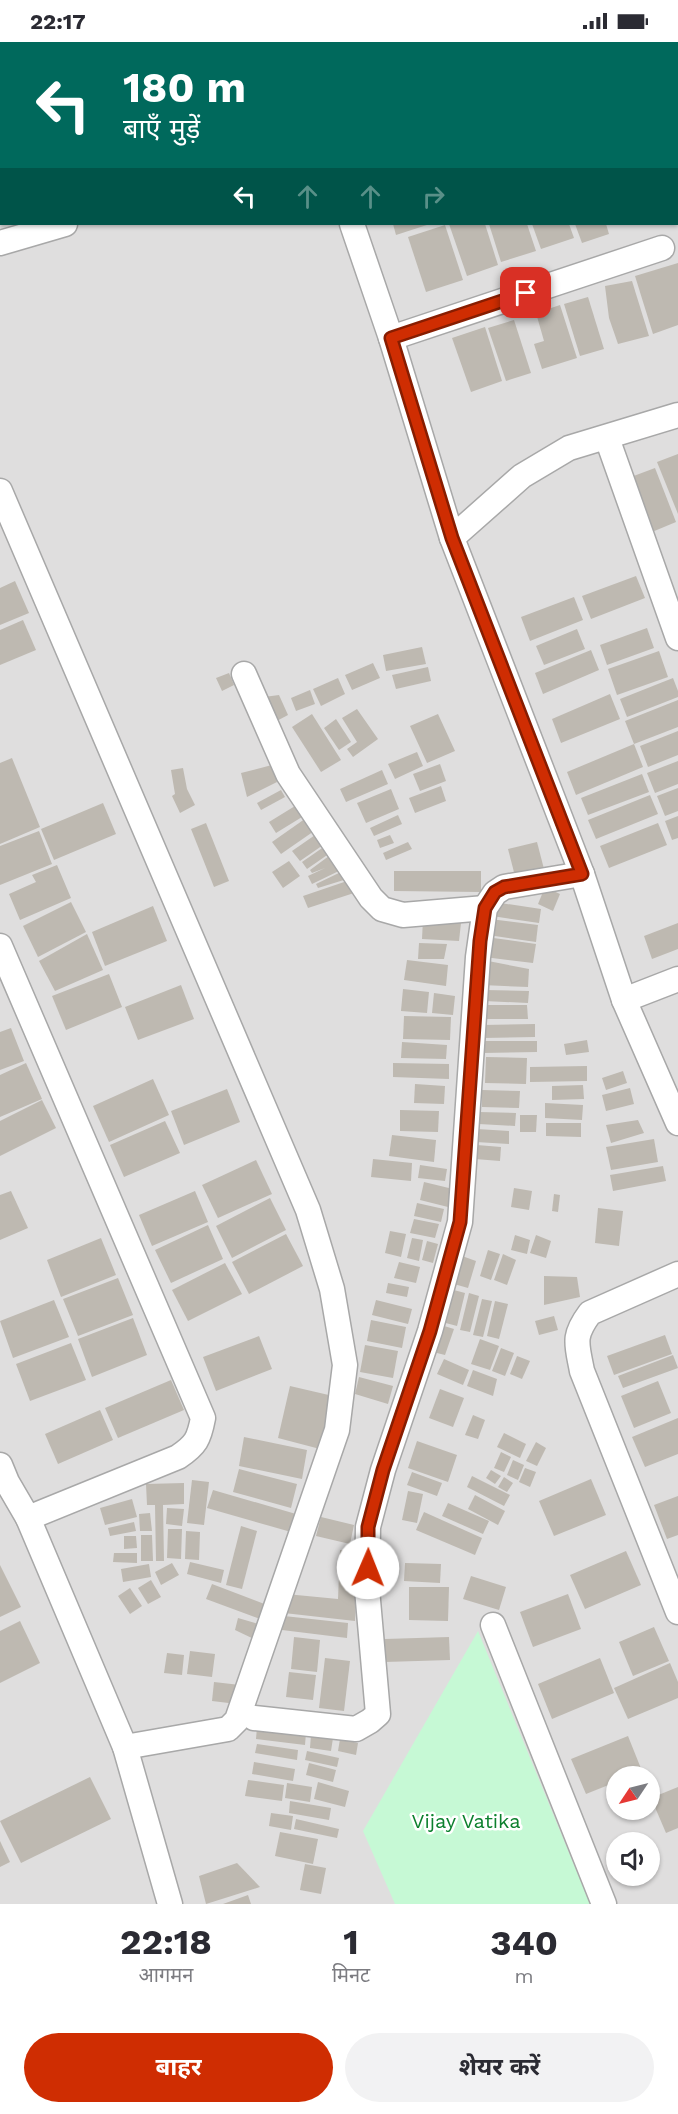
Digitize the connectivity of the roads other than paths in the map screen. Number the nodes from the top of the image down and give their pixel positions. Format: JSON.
{"nodes":[{"id":1,"x":62,"y":225,"type":"edge"},
{"id":2,"x":352,"y":225,"type":"edge"},
{"id":3,"x":0,"y":243,"type":"edge"},
{"id":4,"x":662,"y":248,"type":"dead end"},
{"id":5,"x":391,"y":338,"type":"junction"},
{"id":6,"x":678,"y":415,"type":"edge"},
{"id":7,"x":607,"y":438,"type":"junction"},
{"id":8,"x":0,"y":491,"type":"edge"},
{"id":9,"x":452,"y":538,"type":"junction"},
{"id":10,"x":672,"y":605,"type":"edge"},
{"id":11,"x":678,"y":638,"type":"edge"},
{"id":12,"x":244,"y":674,"type":"dead end"},
{"id":13,"x":582,"y":874,"type":"junction"},
{"id":14,"x":485,"y":908,"type":"junction"},
{"id":15,"x":0,"y":946,"type":"edge"},
{"id":16,"x":678,"y":979,"type":"edge"},
{"id":17,"x":624,"y":1000,"type":"junction"},
{"id":18,"x":678,"y":1123,"type":"edge"},
{"id":19,"x":678,"y":1274,"type":"edge"},
{"id":20,"x":2,"y":1477,"type":"edge"},
{"id":21,"x":28,"y":1518,"type":"junction"},
{"id":22,"x":678,"y":1612,"type":"edge"},
{"id":23,"x":493,"y":1625,"type":"dead end"},
{"id":24,"x":254,"y":1718,"type":"dead end"},
{"id":25,"x":124,"y":1747,"type":"junction"},
{"id":26,"x":170,"y":1904,"type":"edge"},
{"id":27,"x":604,"y":1904,"type":"edge"}],
"edges":[{"from":1,"to":3,"type":"street"},
{"from":2,"to":5,"type":"street"},
{"from":4,"to":5,"type":"street"},
{"from":5,"to":9,"type":"street"},
{"from":6,"to":7,"type":"street"},
{"from":7,"to":9,"type":"street"},
{"from":7,"to":10,"type":"street"},
{"from":8,"to":25,"type":"street"},
{"from":9,"to":13,"type":"street"},
{"from":10,"to":11,"type":"street"},
{"from":12,"to":14,"type":"street"},
{"from":13,"to":14,"type":"street"},
{"from":13,"to":17,"type":"street"},
{"from":14,"to":24,"type":"street"},
{"from":15,"to":21,"type":"street"},
{"from":16,"to":17,"type":"street"},
{"from":17,"to":18,"type":"street"},
{"from":19,"to":22,"type":"street"},
{"from":20,"to":21,"type":"street"},
{"from":21,"to":25,"type":"street"},
{"from":23,"to":27,"type":"street"},
{"from":25,"to":26,"type":"street"}]}
